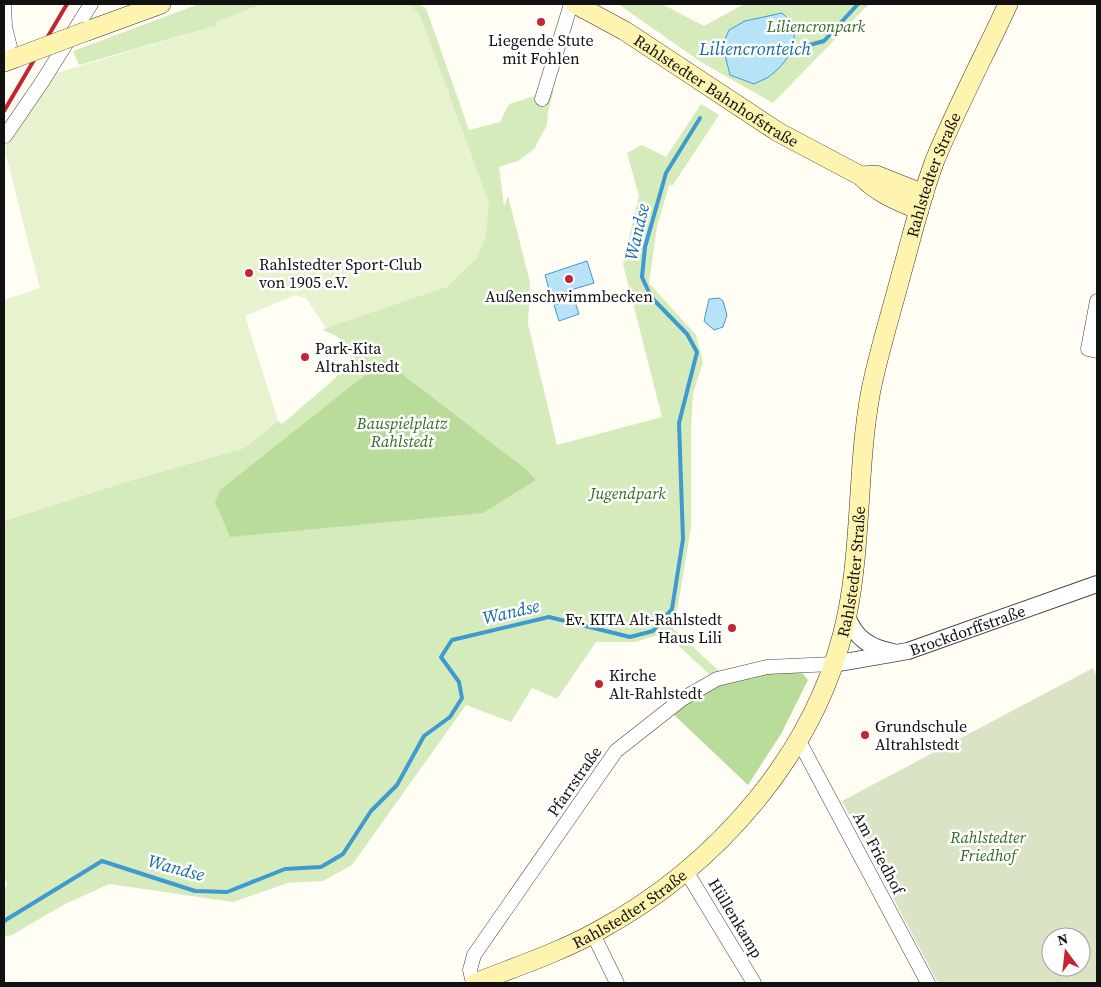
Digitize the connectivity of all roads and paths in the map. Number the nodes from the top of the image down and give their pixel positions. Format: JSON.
{"nodes":[{"id":1,"x":4,"y":4,"type":"edge"},
{"id":2,"x":91,"y":4,"type":"edge"},
{"id":3,"x":161,"y":4,"type":"edge"},
{"id":4,"x":573,"y":4,"type":"edge"},
{"id":5,"x":1008,"y":4,"type":"edge"},
{"id":6,"x":11,"y":60,"type":"edge"},
{"id":7,"x":542,"y":99,"type":"dead end"},
{"id":8,"x":6,"y":136,"type":"dead end"},
{"id":9,"x":921,"y":202,"type":"junction"},
{"id":10,"x":1097,"y":301,"type":"edge"},
{"id":11,"x":1097,"y":351,"type":"edge"},
{"id":12,"x":1097,"y":584,"type":"edge"},
{"id":13,"x":847,"y":616,"type":"junction"},
{"id":14,"x":908,"y":651,"type":"junction"},
{"id":15,"x":833,"y":664,"type":"junction"},
{"id":16,"x":798,"y":739,"type":"junction"},
{"id":17,"x":686,"y":871,"type":"junction"},
{"id":18,"x":593,"y":934,"type":"junction"},
{"id":19,"x":474,"y":983,"type":"edge"},
{"id":20,"x":618,"y":983,"type":"edge"},
{"id":21,"x":754,"y":983,"type":"edge"},
{"id":22,"x":928,"y":983,"type":"edge"}],
"edges":[{"from":1,"to":6,"type":"street"},
{"from":2,"to":8,"type":"street"},
{"from":3,"to":6,"type":"main road","bridge":true},
{"from":4,"to":7,"type":"street","name":"Rahlstedter Bahnhofstraße"},
{"from":4,"to":9,"type":"main road","name":"Rahlstedter Bahnhofstraße"},
{"from":5,"to":9,"type":"main road","name":"Rahlstedter Straße"},
{"from":9,"to":13,"type":"main road","name":"Rahlstedter Straße"},
{"from":10,"to":11,"type":"street"},
{"from":12,"to":14,"type":"street","name":"Brockdorffstraße"},
{"from":13,"to":14,"type":"street"},
{"from":13,"to":15,"type":"main road","name":"Rahlstedter Straße"},
{"from":14,"to":15,"type":"street","name":"Brockdorffstraße"},
{"from":15,"to":16,"type":"main road","name":"Rahlstedter Straße"},
{"from":15,"to":19,"type":"street","name":"Pfarrstraße"},
{"from":16,"to":17,"type":"main road","name":"Rahlstedter Straße"},
{"from":16,"to":22,"type":"street","name":"Am Friedhof"},
{"from":17,"to":18,"type":"main road","name":"Rahlstedter Straße"},
{"from":17,"to":21,"type":"street","name":"Hüllenkamp"},
{"from":18,"to":19,"type":"main road","name":"Rahlstedter Straße"},
{"from":18,"to":20,"type":"street"}]}
